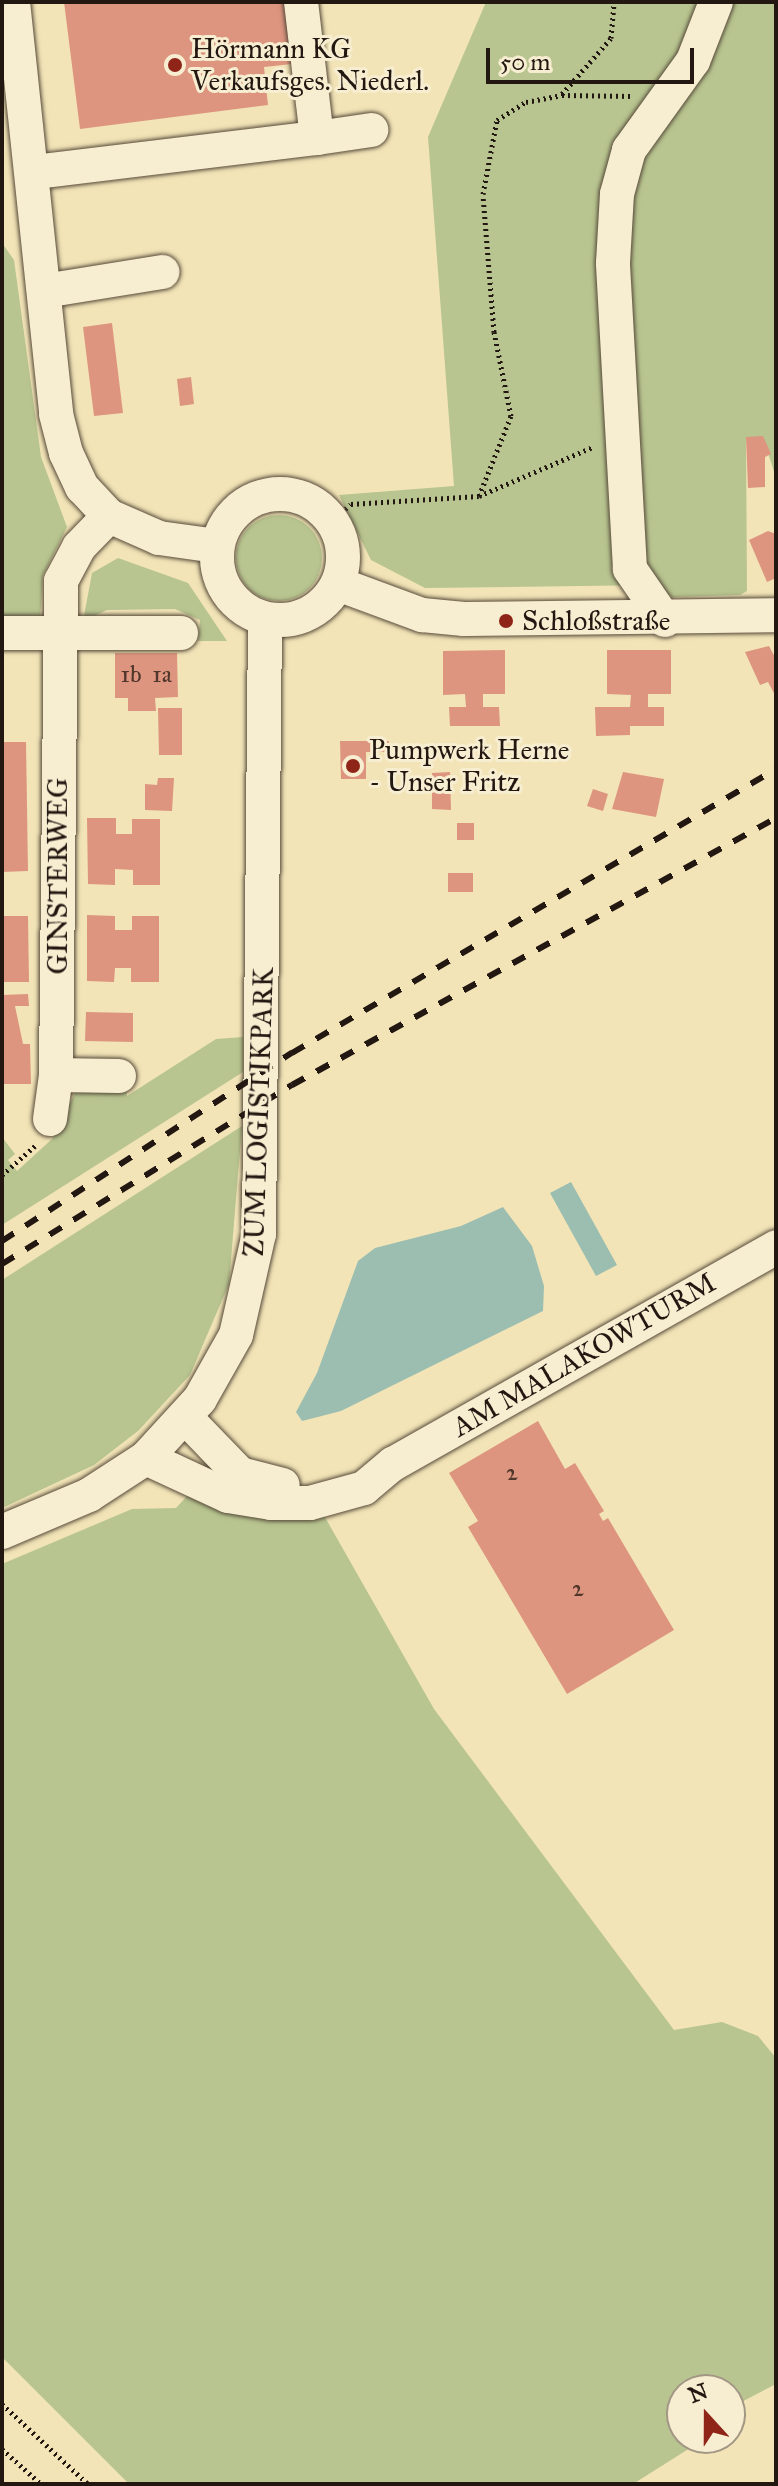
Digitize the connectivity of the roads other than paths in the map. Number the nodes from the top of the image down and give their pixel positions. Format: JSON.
{"nodes":[{"id":1,"x":13,"y":2,"type":"edge"},
{"id":2,"x":301,"y":2,"type":"edge"},
{"id":3,"x":716,"y":2,"type":"edge"},
{"id":4,"x":371,"y":130,"type":"dead end"},
{"id":5,"x":317,"y":138,"type":"junction"},
{"id":6,"x":23,"y":194,"type":"edge"},
{"id":7,"x":162,"y":272,"type":"dead end"},
{"id":8,"x":44,"y":291,"type":"junction"},
{"id":9,"x":109,"y":516,"type":"junction"},
{"id":10,"x":217,"y":546,"type":"junction"},
{"id":11,"x":338,"y":584,"type":"junction"},
{"id":12,"x":776,"y":615,"type":"edge"},
{"id":13,"x":265,"y":619,"type":"junction"},
{"id":14,"x":665,"y":620,"type":"junction"},
{"id":15,"x":2,"y":633,"type":"edge"},
{"id":16,"x":60,"y":633,"type":"junction"},
{"id":17,"x":181,"y":633,"type":"dead end"},
{"id":18,"x":56,"y":1075,"type":"junction"},
{"id":19,"x":119,"y":1076,"type":"dead end"},
{"id":20,"x":50,"y":1119,"type":"dead end"},
{"id":21,"x":776,"y":1247,"type":"edge"},
{"id":22,"x":185,"y":1417,"type":"junction"},
{"id":23,"x":146,"y":1458,"type":"junction"},
{"id":24,"x":393,"y":1464,"type":"junction"},
{"id":25,"x":2,"y":1532,"type":"edge"}],
"edges":[{"from":1,"to":6,"type":"street"},
{"from":2,"to":5,"type":"street"},
{"from":3,"to":14,"type":"street"},
{"from":4,"to":5,"type":"street"},
{"from":5,"to":6,"type":"street"},
{"from":6,"to":8,"type":"street"},
{"from":7,"to":8,"type":"street"},
{"from":8,"to":9,"type":"street"},
{"from":9,"to":10,"type":"street"},
{"from":9,"to":16,"type":"street","name":"GINSTERWEG"},
{"from":10,"to":11,"type":"street"},
{"from":10,"to":13,"type":"street"},
{"from":11,"to":13,"type":"street"},
{"from":11,"to":14,"type":"street"},
{"from":12,"to":14,"type":"street"},
{"from":13,"to":22,"type":"street","name":"ZUM LOGISTIKPARK"},
{"from":15,"to":16,"type":"street"},
{"from":16,"to":17,"type":"street"},
{"from":16,"to":18,"type":"street","name":"GINSTERWEG"},
{"from":18,"to":19,"type":"street"},
{"from":18,"to":20,"type":"street","name":"GINSTERWEG"},
{"from":21,"to":24,"type":"street","name":"AM MALAKOWTURM"},
{"from":22,"to":23,"type":"street","name":"ZUM LOGISTIKPARK"},
{"from":22,"to":24,"type":"street","name":"AM MALAKOWTURM"},
{"from":23,"to":24,"type":"street","name":"AM MALAKOWTURM"},
{"from":23,"to":25,"type":"street","name":"ZUM LOGISTIKPARK"}]}
